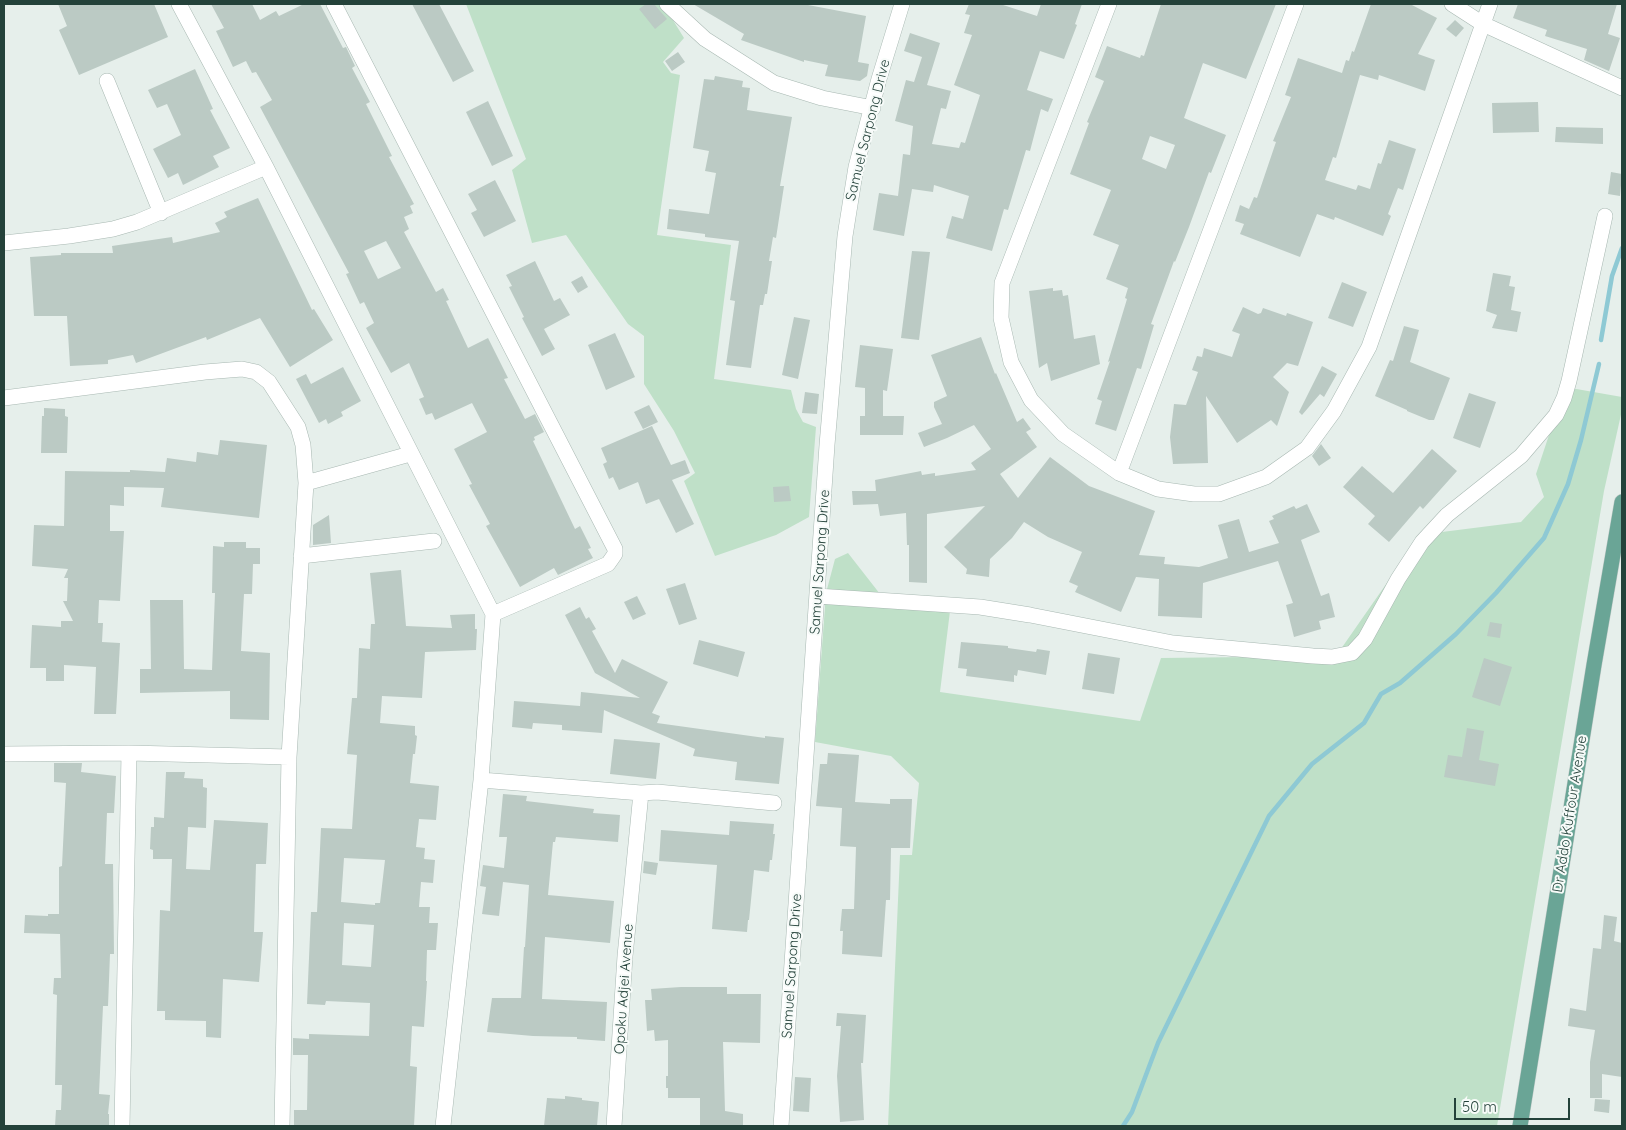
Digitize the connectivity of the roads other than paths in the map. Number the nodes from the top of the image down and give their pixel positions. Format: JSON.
{"nodes":[{"id":1,"x":179,"y":4,"type":"edge"},
{"id":2,"x":334,"y":4,"type":"edge"},
{"id":3,"x":667,"y":4,"type":"edge"},
{"id":4,"x":902,"y":4,"type":"edge"},
{"id":5,"x":1109,"y":4,"type":"edge"},
{"id":6,"x":1296,"y":4,"type":"edge"},
{"id":7,"x":1452,"y":4,"type":"edge"},
{"id":8,"x":1490,"y":4,"type":"edge"},
{"id":9,"x":1483,"y":24,"type":"junction"},
{"id":10,"x":107,"y":81,"type":"dead end"},
{"id":11,"x":1622,"y":88,"type":"edge"},
{"id":12,"x":873,"y":108,"type":"junction"},
{"id":13,"x":266,"y":167,"type":"junction"},
{"id":14,"x":160,"y":213,"type":"junction"},
{"id":15,"x":1605,"y":216,"type":"dead end"},
{"id":16,"x":4,"y":243,"type":"edge"},
{"id":17,"x":4,"y":398,"type":"edge"},
{"id":18,"x":410,"y":454,"type":"junction"},
{"id":19,"x":1119,"y":473,"type":"junction"},
{"id":20,"x":306,"y":482,"type":"junction"},
{"id":21,"x":1622,"y":502,"type":"edge"},
{"id":22,"x":434,"y":542,"type":"dead end"},
{"id":23,"x":301,"y":556,"type":"junction"},
{"id":24,"x":817,"y":596,"type":"junction"},
{"id":25,"x":493,"y":614,"type":"junction"},
{"id":26,"x":129,"y":753,"type":"junction"},
{"id":27,"x":4,"y":754,"type":"edge"},
{"id":28,"x":289,"y":756,"type":"junction"},
{"id":29,"x":481,"y":780,"type":"junction"},
{"id":30,"x":641,"y":793,"type":"junction"},
{"id":31,"x":774,"y":803,"type":"dead end"},
{"id":32,"x":122,"y":1126,"type":"edge"},
{"id":33,"x":282,"y":1126,"type":"edge"},
{"id":34,"x":443,"y":1126,"type":"edge"},
{"id":35,"x":614,"y":1126,"type":"edge"},
{"id":36,"x":781,"y":1126,"type":"edge"},
{"id":37,"x":1520,"y":1126,"type":"edge"}],
"edges":[{"from":1,"to":13,"type":"street"},
{"from":2,"to":25,"type":"street"},
{"from":3,"to":12,"type":"street"},
{"from":4,"to":12,"type":"street","name":"Samuel Sarpong Drive"},
{"from":5,"to":19,"type":"street"},
{"from":6,"to":19,"type":"street"},
{"from":7,"to":9,"type":"street"},
{"from":8,"to":9,"type":"street"},
{"from":9,"to":11,"type":"street"},
{"from":9,"to":19,"type":"street"},
{"from":10,"to":14,"type":"street"},
{"from":12,"to":24,"type":"street","name":"Samuel Sarpong Drive"},
{"from":13,"to":14,"type":"street"},
{"from":13,"to":18,"type":"street"},
{"from":14,"to":16,"type":"street"},
{"from":15,"to":24,"type":"street"},
{"from":17,"to":20,"type":"street"},
{"from":18,"to":20,"type":"street"},
{"from":18,"to":25,"type":"street"},
{"from":20,"to":23,"type":"street"},
{"from":21,"to":37,"type":"main road","name":"Dr Addo Kuffour Avenue"},
{"from":22,"to":23,"type":"street"},
{"from":23,"to":28,"type":"street"},
{"from":24,"to":36,"type":"street","name":"Samuel Sarpong Drive"},
{"from":25,"to":29,"type":"street"},
{"from":26,"to":27,"type":"street"},
{"from":26,"to":28,"type":"street"},
{"from":26,"to":32,"type":"street"},
{"from":28,"to":33,"type":"street"},
{"from":29,"to":30,"type":"street"},
{"from":29,"to":34,"type":"street"},
{"from":30,"to":31,"type":"street"},
{"from":30,"to":35,"type":"street","name":"Opoku Adjei Avenue"}]}
